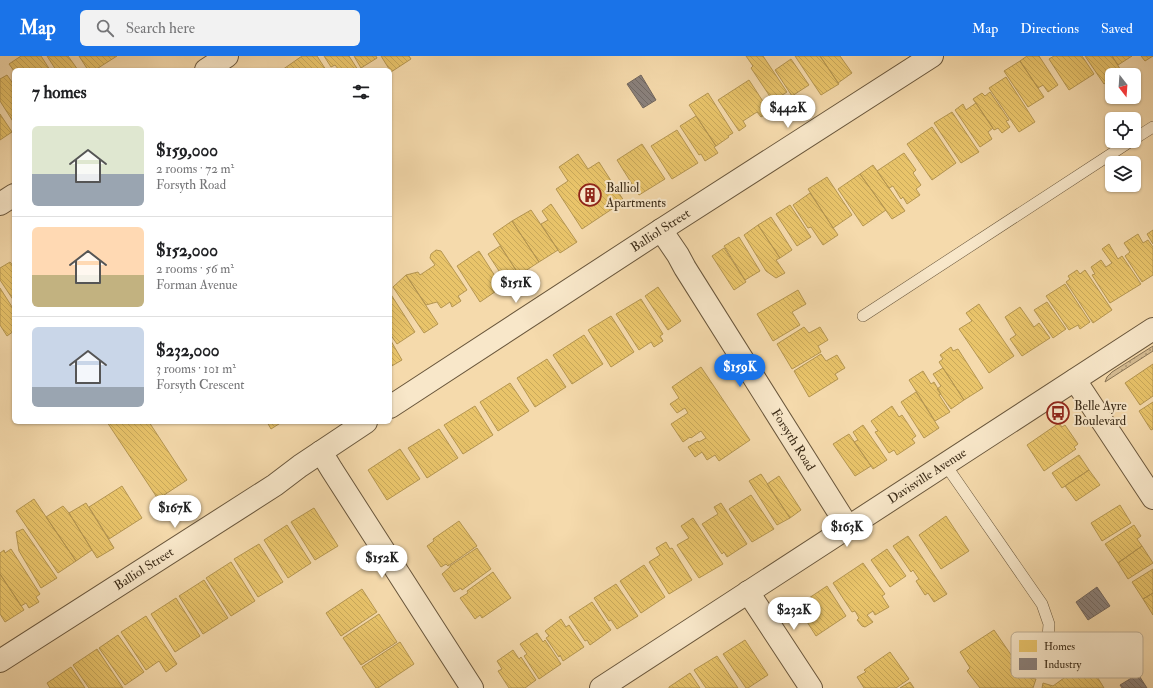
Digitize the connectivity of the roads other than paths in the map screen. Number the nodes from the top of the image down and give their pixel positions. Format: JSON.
{"nodes":[{"id":1,"x":227,"y":56,"type":"edge"},
{"id":2,"x":932,"y":56,"type":"edge"},
{"id":3,"x":209,"y":68,"type":"edge"},
{"id":4,"x":1153,"y":127,"type":"edge"},
{"id":5,"x":1141,"y":135,"type":"edge"},
{"id":6,"x":1120,"y":148,"type":"edge"},
{"id":7,"x":12,"y":196,"type":"edge"},
{"id":8,"x":0,"y":204,"type":"edge"},
{"id":9,"x":661,"y":230,"type":"junction"},
{"id":10,"x":863,"y":316,"type":"dead end"},
{"id":11,"x":1153,"y":329,"type":"edge"},
{"id":12,"x":1075,"y":380,"type":"junction"},
{"id":13,"x":392,"y":406,"type":"edge"},
{"id":14,"x":363,"y":424,"type":"edge"},
{"id":15,"x":321,"y":452,"type":"junction"},
{"id":16,"x":945,"y":464,"type":"junction"},
{"id":17,"x":1153,"y":498,"type":"edge"},
{"id":18,"x":848,"y":527,"type":"junction"},
{"id":19,"x":748,"y":592,"type":"junction"},
{"id":20,"x":1048,"y":632,"type":"edge"},
{"id":21,"x":0,"y":661,"type":"edge"},
{"id":22,"x":472,"y":688,"type":"edge"},
{"id":23,"x":601,"y":688,"type":"edge"},
{"id":24,"x":811,"y":688,"type":"edge"}],
"edges":[{"from":1,"to":3,"type":"street"},
{"from":2,"to":9,"type":"street","name":"Balliol Street"},
{"from":4,"to":5,"type":"lane"},
{"from":6,"to":10,"type":"lane"},
{"from":7,"to":8,"type":"street"},
{"from":9,"to":13,"type":"street","name":"Balliol Street"},
{"from":9,"to":18,"type":"street","name":"Forsyth Road"},
{"from":11,"to":12,"type":"street","name":"Davisville Avenue"},
{"from":12,"to":16,"type":"street","name":"Davisville Avenue"},
{"from":12,"to":17,"type":"street"},
{"from":14,"to":15,"type":"street","name":"Balliol Street"},
{"from":15,"to":21,"type":"street","name":"Balliol Street"},
{"from":15,"to":22,"type":"street"},
{"from":16,"to":18,"type":"street","name":"Davisville Avenue"},
{"from":16,"to":20,"type":"lane"},
{"from":18,"to":19,"type":"street","name":"Davisville Avenue"},
{"from":19,"to":23,"type":"street","name":"Davisville Avenue"},
{"from":19,"to":24,"type":"street"}]}
